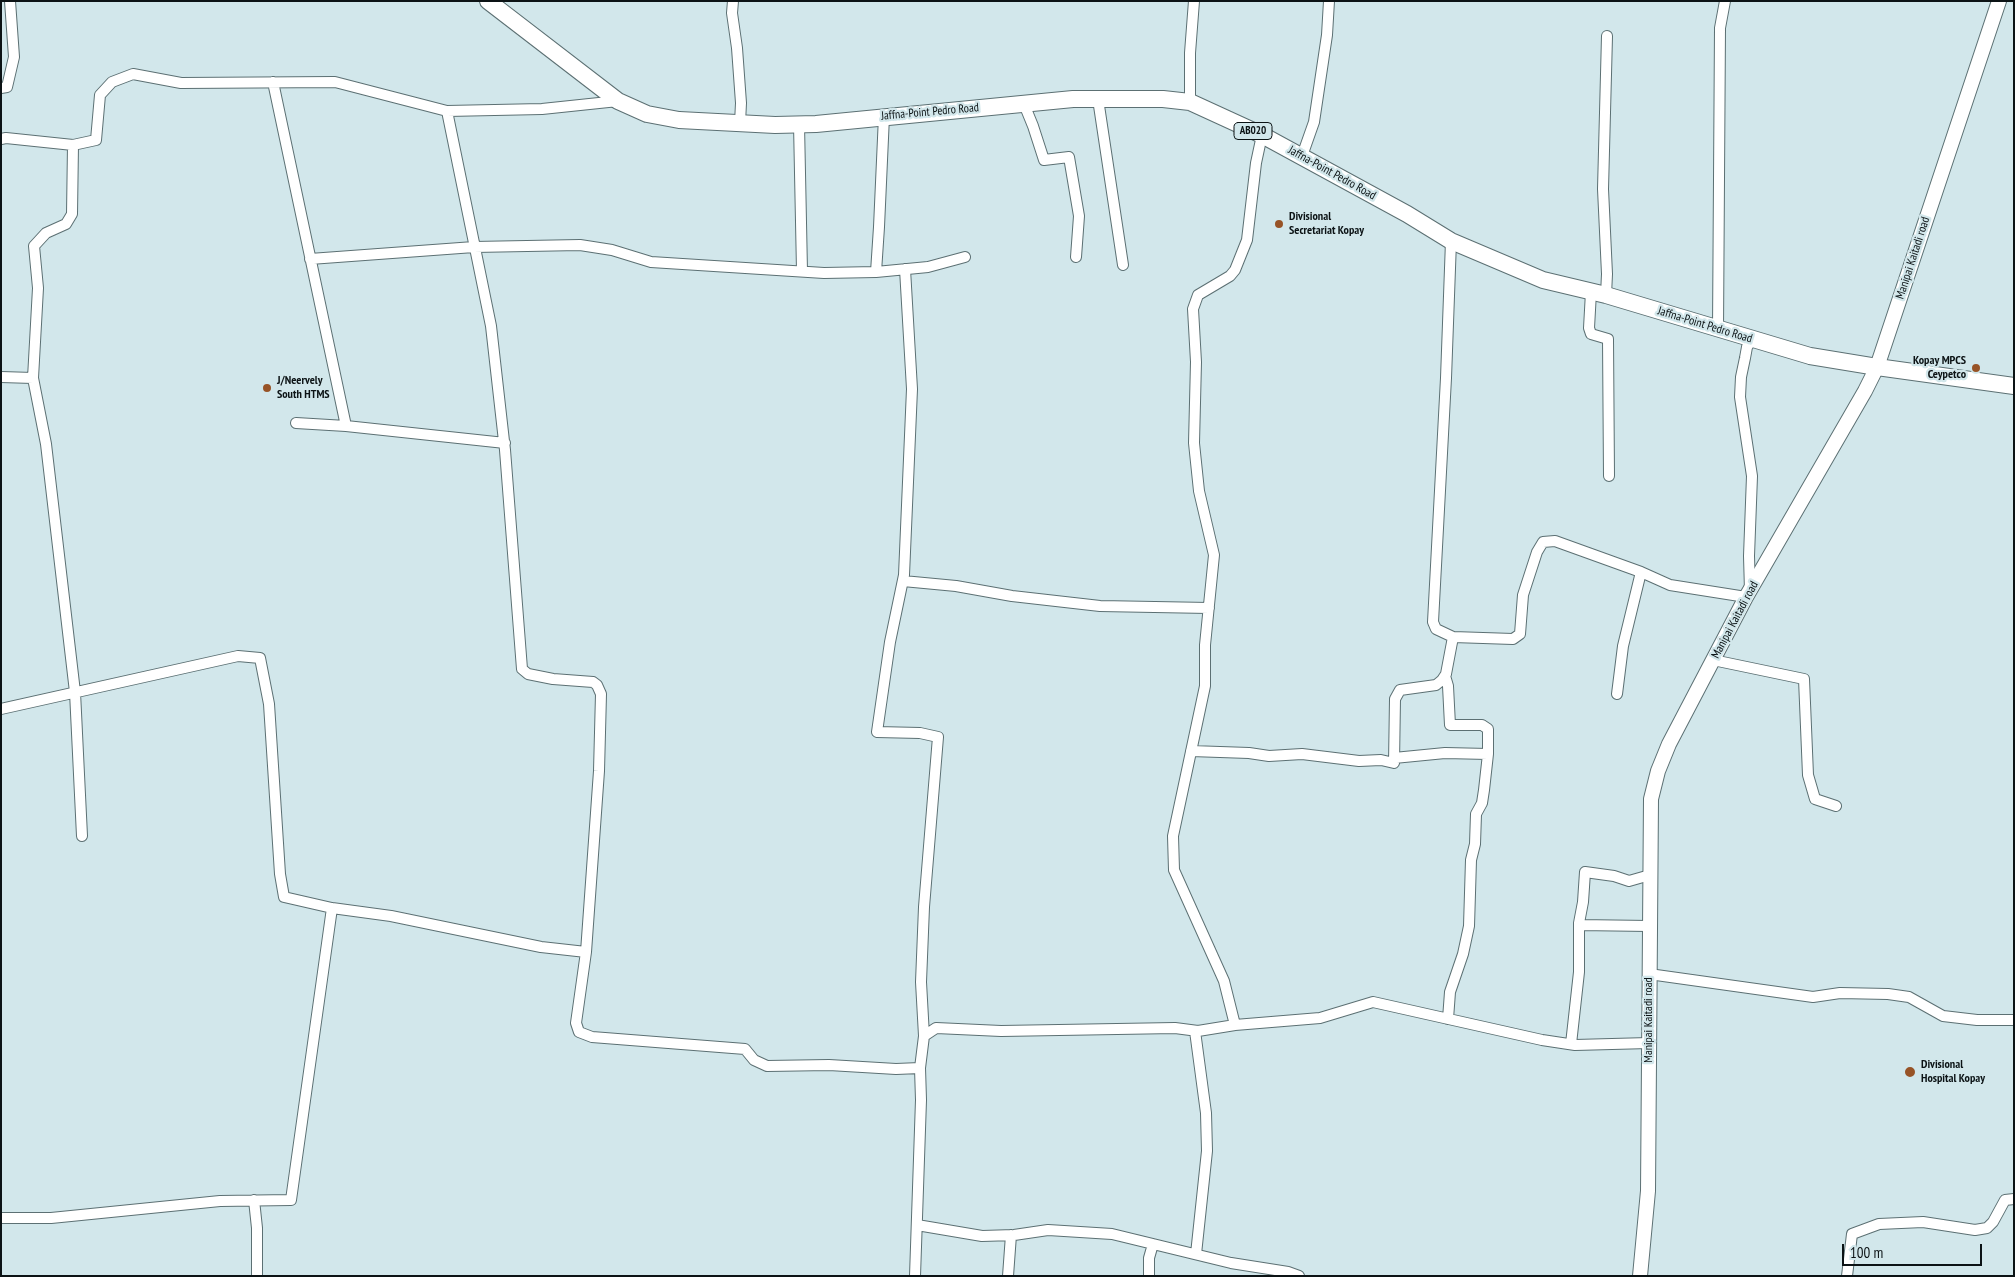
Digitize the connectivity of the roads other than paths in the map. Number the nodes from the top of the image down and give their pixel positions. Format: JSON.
{"nodes":[{"id":1,"x":10,"y":1,"type":"edge"},
{"id":2,"x":488,"y":1,"type":"edge"},
{"id":3,"x":733,"y":1,"type":"edge"},
{"id":4,"x":1194,"y":1,"type":"edge"},
{"id":5,"x":1329,"y":1,"type":"edge"},
{"id":6,"x":1725,"y":1,"type":"edge"},
{"id":7,"x":1999,"y":1,"type":"edge"},
{"id":8,"x":1607,"y":36,"type":"dead end"},
{"id":9,"x":273,"y":82,"type":"junction"},
{"id":10,"x":1,"y":88,"type":"edge"},
{"id":11,"x":1098,"y":99,"type":"junction"},
{"id":12,"x":618,"y":101,"type":"junction"},
{"id":13,"x":1190,"y":102,"type":"junction"},
{"id":14,"x":1024,"y":104,"type":"junction"},
{"id":15,"x":447,"y":111,"type":"junction"},
{"id":16,"x":884,"y":116,"type":"junction"},
{"id":17,"x":740,"y":123,"type":"junction"},
{"id":18,"x":799,"y":124,"type":"junction"},
{"id":19,"x":1262,"y":135,"type":"junction"},
{"id":20,"x":1,"y":139,"type":"edge"},
{"id":21,"x":73,"y":145,"type":"junction"},
{"id":22,"x":1302,"y":156,"type":"junction"},
{"id":23,"x":1451,"y":241,"type":"junction"},
{"id":24,"x":474,"y":247,"type":"junction"},
{"id":25,"x":965,"y":257,"type":"dead end"},
{"id":26,"x":1076,"y":257,"type":"dead end"},
{"id":27,"x":310,"y":259,"type":"junction"},
{"id":28,"x":1122,"y":265,"type":"dead end"},
{"id":29,"x":905,"y":269,"type":"junction"},
{"id":30,"x":802,"y":271,"type":"junction"},
{"id":31,"x":876,"y":272,"type":"junction"},
{"id":32,"x":1598,"y":294,"type":"junction"},
{"id":33,"x":1718,"y":330,"type":"junction"},
{"id":34,"x":1752,"y":340,"type":"junction"},
{"id":35,"x":1877,"y":367,"type":"junction"},
{"id":36,"x":1,"y":377,"type":"edge"},
{"id":37,"x":33,"y":378,"type":"junction"},
{"id":38,"x":2014,"y":386,"type":"edge"},
{"id":39,"x":296,"y":423,"type":"dead end"},
{"id":40,"x":346,"y":426,"type":"junction"},
{"id":41,"x":504,"y":443,"type":"junction"},
{"id":42,"x":1609,"y":476,"type":"dead end"},
{"id":43,"x":1641,"y":572,"type":"junction"},
{"id":44,"x":903,"y":581,"type":"junction"},
{"id":45,"x":1748,"y":594,"type":"junction"},
{"id":46,"x":1208,"y":608,"type":"junction"},
{"id":47,"x":1453,"y":637,"type":"junction"},
{"id":48,"x":1713,"y":660,"type":"junction"},
{"id":49,"x":1444,"y":676,"type":"junction"},
{"id":50,"x":76,"y":692,"type":"junction"},
{"id":51,"x":1617,"y":694,"type":"dead end"},
{"id":52,"x":1,"y":709,"type":"edge"},
{"id":53,"x":1191,"y":751,"type":"junction"},
{"id":54,"x":1488,"y":754,"type":"junction"},
{"id":55,"x":1394,"y":758,"type":"junction"},
{"id":56,"x":1836,"y":806,"type":"dead end"},
{"id":57,"x":82,"y":836,"type":"dead end"},
{"id":58,"x":1650,"y":875,"type":"junction"},
{"id":59,"x":332,"y":908,"type":"junction"},
{"id":60,"x":1579,"y":925,"type":"junction"},
{"id":61,"x":1649,"y":926,"type":"junction"},
{"id":62,"x":586,"y":952,"type":"junction"},
{"id":63,"x":1649,"y":974,"type":"junction"},
{"id":64,"x":1448,"y":1019,"type":"junction"},
{"id":65,"x":2014,"y":1020,"type":"edge"},
{"id":66,"x":1235,"y":1025,"type":"junction"},
{"id":67,"x":1195,"y":1031,"type":"junction"},
{"id":68,"x":924,"y":1036,"type":"junction"},
{"id":69,"x":1649,"y":1043,"type":"junction"},
{"id":70,"x":1571,"y":1044,"type":"junction"},
{"id":71,"x":920,"y":1068,"type":"junction"},
{"id":72,"x":2014,"y":1199,"type":"edge"},
{"id":73,"x":254,"y":1200,"type":"junction"},
{"id":74,"x":1,"y":1218,"type":"edge"},
{"id":75,"x":917,"y":1225,"type":"junction"},
{"id":76,"x":1011,"y":1235,"type":"junction"},
{"id":77,"x":1154,"y":1244,"type":"junction"},
{"id":78,"x":1196,"y":1254,"type":"junction"},
{"id":79,"x":257,"y":1276,"type":"edge"},
{"id":80,"x":915,"y":1276,"type":"edge"},
{"id":81,"x":1008,"y":1276,"type":"edge"},
{"id":82,"x":1149,"y":1276,"type":"edge"},
{"id":83,"x":1299,"y":1276,"type":"edge"},
{"id":84,"x":1640,"y":1276,"type":"edge"},
{"id":85,"x":1847,"y":1276,"type":"edge"}],
"edges":[{"from":1,"to":10,"type":"street"},
{"from":2,"to":12,"type":"main road","name":"Jaffna-Point Pedro Road","number":"AB020"},
{"from":3,"to":17,"type":"street"},
{"from":4,"to":13,"type":"street"},
{"from":5,"to":22,"type":"street"},
{"from":6,"to":33,"type":"street"},
{"from":7,"to":35,"type":"main road","name":"Manipai Kaitadi road"},
{"from":8,"to":32,"type":"street"},
{"from":9,"to":15,"type":"street"},
{"from":9,"to":21,"type":"street"},
{"from":9,"to":27,"type":"street"},
{"from":11,"to":13,"type":"main road","name":"Jaffna-Point Pedro Road","number":"AB020"},
{"from":11,"to":14,"type":"main road","name":"Jaffna-Point Pedro Road","number":"AB020"},
{"from":11,"to":28,"type":"street"},
{"from":12,"to":15,"type":"street"},
{"from":12,"to":17,"type":"main road","name":"Jaffna-Point Pedro Road","number":"AB020"},
{"from":13,"to":19,"type":"main road","name":"Jaffna-Point Pedro Road","number":"AB020"},
{"from":14,"to":16,"type":"main road","name":"Jaffna-Point Pedro Road","number":"AB020"},
{"from":14,"to":26,"type":"street"},
{"from":15,"to":24,"type":"street"},
{"from":16,"to":18,"type":"main road","name":"Jaffna-Point Pedro Road","number":"AB020"},
{"from":16,"to":31,"type":"street"},
{"from":17,"to":18,"type":"main road","name":"Jaffna-Point Pedro Road","number":"AB020"},
{"from":18,"to":30,"type":"street"},
{"from":19,"to":22,"type":"main road","name":"Jaffna-Point Pedro Road","number":"AB020"},
{"from":19,"to":46,"type":"street"},
{"from":20,"to":21,"type":"street"},
{"from":21,"to":37,"type":"street"},
{"from":22,"to":23,"type":"main road","name":"Jaffna-Point Pedro Road","number":"AB020"},
{"from":23,"to":32,"type":"main road","name":"Jaffna-Point Pedro Road","number":"AB020"},
{"from":23,"to":47,"type":"street"},
{"from":24,"to":27,"type":"street"},
{"from":24,"to":30,"type":"street"},
{"from":24,"to":41,"type":"street"},
{"from":25,"to":29,"type":"street"},
{"from":27,"to":40,"type":"street"},
{"from":29,"to":31,"type":"street"},
{"from":29,"to":44,"type":"street"},
{"from":30,"to":31,"type":"street"},
{"from":32,"to":33,"type":"main road","name":"Jaffna-Point Pedro Road","number":"AB020"},
{"from":32,"to":42,"type":"street"},
{"from":33,"to":34,"type":"main road","name":"Jaffna-Point Pedro Road","number":"AB020"},
{"from":34,"to":35,"type":"main road","name":"Jaffna-Point Pedro Road","number":"AB020"},
{"from":34,"to":45,"type":"street"},
{"from":35,"to":38,"type":"main road","name":"Jaffna-Point Pedro Road","number":"AB020"},
{"from":35,"to":45,"type":"main road","name":"Manipai Kaitadi road"},
{"from":36,"to":37,"type":"street"},
{"from":37,"to":50,"type":"street"},
{"from":39,"to":40,"type":"street"},
{"from":40,"to":41,"type":"street"},
{"from":41,"to":62,"type":"street"},
{"from":43,"to":45,"type":"street"},
{"from":43,"to":47,"type":"street"},
{"from":43,"to":51,"type":"street"},
{"from":44,"to":46,"type":"street"},
{"from":44,"to":68,"type":"street"},
{"from":45,"to":48,"type":"main road","name":"Manipai Kaitadi road"},
{"from":46,"to":53,"type":"street"},
{"from":47,"to":49,"type":"street"},
{"from":48,"to":56,"type":"street"},
{"from":48,"to":58,"type":"main road","name":"Manipai Kaitadi road"},
{"from":49,"to":54,"type":"street"},
{"from":49,"to":55,"type":"street"},
{"from":50,"to":52,"type":"street"},
{"from":50,"to":57,"type":"street"},
{"from":50,"to":59,"type":"street"},
{"from":53,"to":55,"type":"street"},
{"from":53,"to":66,"type":"street"},
{"from":54,"to":55,"type":"street"},
{"from":54,"to":64,"type":"street"},
{"from":58,"to":60,"type":"street"},
{"from":58,"to":61,"type":"main road","name":"Manipai Kaitadi road"},
{"from":59,"to":62,"type":"street"},
{"from":59,"to":73,"type":"street"},
{"from":60,"to":61,"type":"street"},
{"from":60,"to":70,"type":"street"},
{"from":61,"to":63,"type":"main road","name":"Manipai Kaitadi road"},
{"from":62,"to":71,"type":"street"},
{"from":63,"to":65,"type":"street"},
{"from":63,"to":69,"type":"main road","name":"Manipai Kaitadi road"},
{"from":64,"to":66,"type":"street"},
{"from":64,"to":70,"type":"street"},
{"from":66,"to":67,"type":"street"},
{"from":67,"to":68,"type":"street"},
{"from":67,"to":78,"type":"street"},
{"from":68,"to":71,"type":"street"},
{"from":69,"to":70,"type":"street"},
{"from":69,"to":84,"type":"main road","name":"Manipai Kaitadi road"},
{"from":71,"to":75,"type":"street"},
{"from":72,"to":85,"type":"street"},
{"from":73,"to":74,"type":"street"},
{"from":73,"to":79,"type":"street"},
{"from":75,"to":76,"type":"street"},
{"from":75,"to":80,"type":"street"},
{"from":76,"to":77,"type":"street"},
{"from":76,"to":81,"type":"street"},
{"from":77,"to":78,"type":"street"},
{"from":77,"to":82,"type":"street"},
{"from":78,"to":83,"type":"street"}]}
